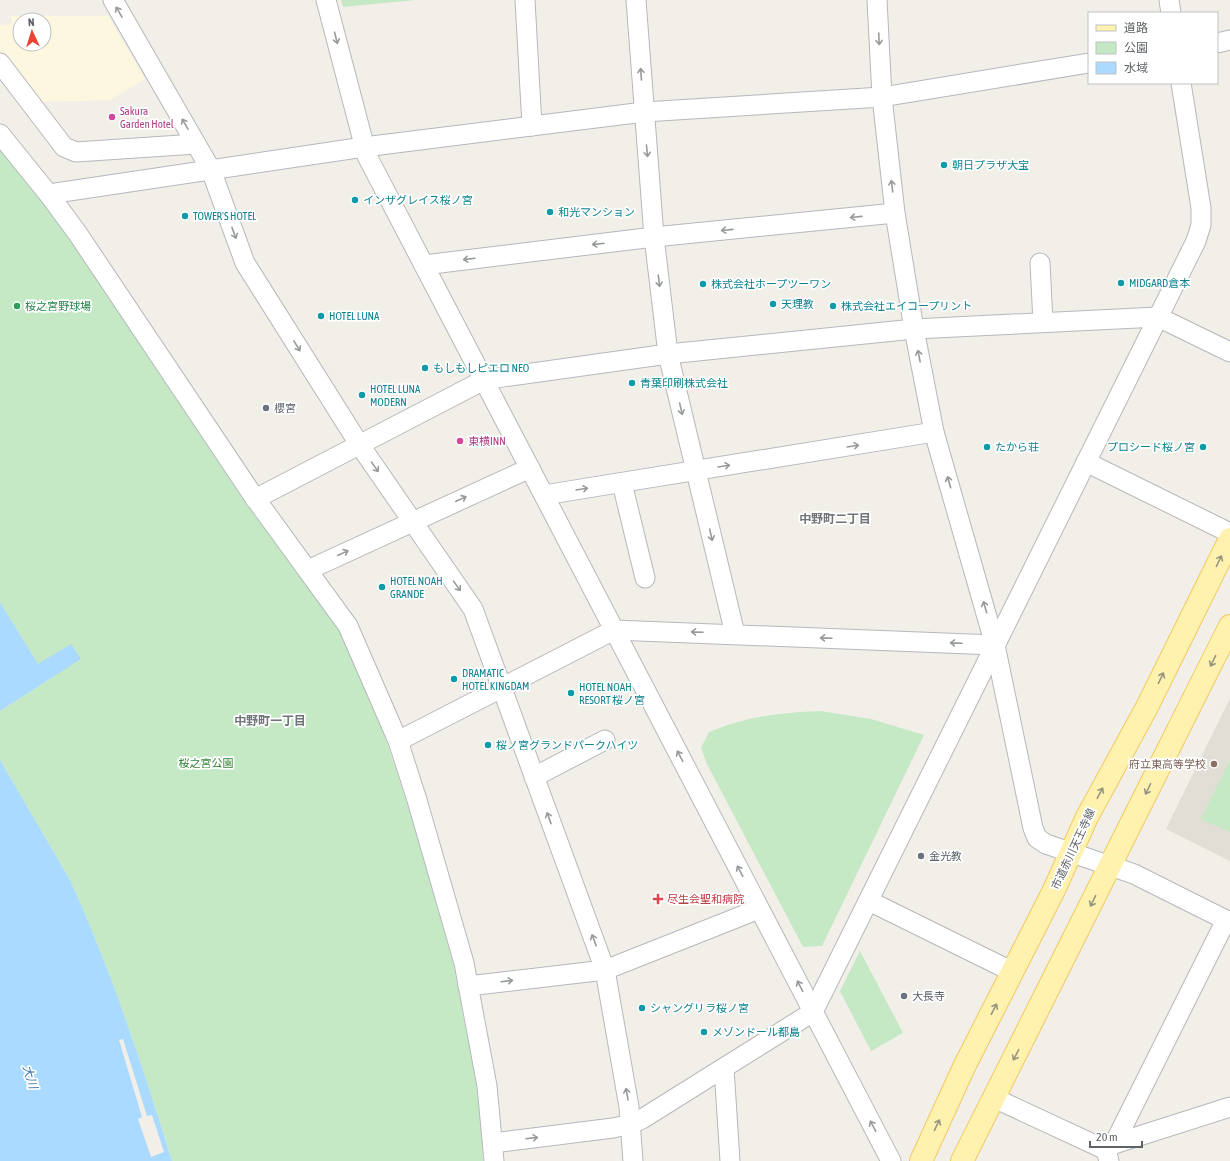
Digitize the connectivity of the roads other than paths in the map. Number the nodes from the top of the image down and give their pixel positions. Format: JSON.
{"nodes":[{"id":1,"x":113,"y":0,"type":"edge"},
{"id":2,"x":326,"y":0,"type":"edge"},
{"id":3,"x":525,"y":0,"type":"edge"},
{"id":4,"x":636,"y":0,"type":"edge"},
{"id":5,"x":877,"y":0,"type":"edge"},
{"id":6,"x":1169,"y":0,"type":"edge"},
{"id":7,"x":1171,"y":12,"type":"edge"},
{"id":8,"x":1230,"y":40,"type":"edge"},
{"id":9,"x":1218,"y":43,"type":"edge"},
{"id":10,"x":0,"y":63,"type":"edge"},
{"id":11,"x":1088,"y":63,"type":"edge"},
{"id":12,"x":1181,"y":84,"type":"edge"},
{"id":13,"x":882,"y":97,"type":"junction"},
{"id":14,"x":644,"y":112,"type":"junction"},
{"id":15,"x":532,"y":126,"type":"junction"},
{"id":16,"x":0,"y":134,"type":"edge"},
{"id":17,"x":196,"y":144,"type":"junction"},
{"id":18,"x":364,"y":147,"type":"junction"},
{"id":19,"x":211,"y":170,"type":"junction"},
{"id":20,"x":49,"y":194,"type":"junction"},
{"id":21,"x":895,"y":213,"type":"junction"},
{"id":22,"x":654,"y":237,"type":"junction"},
{"id":23,"x":1040,"y":263,"type":"dead end"},
{"id":24,"x":424,"y":265,"type":"junction"},
{"id":25,"x":1158,"y":317,"type":"junction"},
{"id":26,"x":1043,"y":322,"type":"junction"},
{"id":27,"x":914,"y":329,"type":"junction"},
{"id":28,"x":1230,"y":352,"type":"edge"},
{"id":29,"x":668,"y":354,"type":"junction"},
{"id":30,"x":484,"y":380,"type":"junction"},
{"id":31,"x":934,"y":432,"type":"junction"},
{"id":32,"x":359,"y":444,"type":"junction"},
{"id":33,"x":1086,"y":462,"type":"junction"},
{"id":34,"x":530,"y":468,"type":"junction"},
{"id":35,"x":696,"y":471,"type":"junction"},
{"id":36,"x":622,"y":483,"type":"junction"},
{"id":37,"x":544,"y":495,"type":"junction"},
{"id":38,"x":255,"y":498,"type":"junction"},
{"id":39,"x":412,"y":522,"type":"junction"},
{"id":40,"x":1230,"y":533,"type":"edge"},
{"id":41,"x":1230,"y":539,"type":"edge"},
{"id":42,"x":308,"y":570,"type":"junction"},
{"id":43,"x":644,"y":578,"type":"dead end"},
{"id":44,"x":1230,"y":626,"type":"edge"},
{"id":45,"x":614,"y":630,"type":"junction"},
{"id":46,"x":735,"y":634,"type":"junction"},
{"id":47,"x":995,"y":645,"type":"junction"},
{"id":48,"x":502,"y":687,"type":"junction"},
{"id":49,"x":605,"y":740,"type":"dead end"},
{"id":50,"x":398,"y":741,"type":"junction"},
{"id":51,"x":534,"y":777,"type":"junction"},
{"id":52,"x":1071,"y":853,"type":"junction"},
{"id":53,"x":1111,"y":866,"type":"junction"},
{"id":54,"x":869,"y":901,"type":"junction"},
{"id":55,"x":759,"y":909,"type":"junction"},
{"id":56,"x":1228,"y":921,"type":"edge"},
{"id":57,"x":605,"y":970,"type":"junction"},
{"id":58,"x":1013,"y":972,"type":"junction"},
{"id":59,"x":468,"y":986,"type":"junction"},
{"id":60,"x":813,"y":1012,"type":"junction"},
{"id":61,"x":724,"y":1068,"type":"junction"},
{"id":62,"x":994,"y":1098,"type":"junction"},
{"id":63,"x":1230,"y":1107,"type":"edge"},
{"id":64,"x":631,"y":1124,"type":"junction"},
{"id":65,"x":493,"y":1152,"type":"edge"},
{"id":66,"x":1110,"y":1152,"type":"edge"},
{"id":67,"x":633,"y":1161,"type":"edge"},
{"id":68,"x":730,"y":1161,"type":"edge"},
{"id":69,"x":891,"y":1161,"type":"edge"},
{"id":70,"x":921,"y":1161,"type":"edge"},
{"id":71,"x":962,"y":1161,"type":"edge"}],
"edges":[{"from":17,"to":1,"type":"street","one_way":true},
{"from":2,"to":18,"type":"street","one_way":true},
{"from":3,"to":15,"type":"street"},
{"from":14,"to":4,"type":"street","one_way":true},
{"from":5,"to":13,"type":"street","one_way":true},
{"from":6,"to":7,"type":"street"},
{"from":8,"to":9,"type":"street"},
{"from":10,"to":17,"type":"street"},
{"from":11,"to":13,"type":"street"},
{"from":12,"to":25,"type":"street"},
{"from":13,"to":14,"type":"street"},
{"from":21,"to":13,"type":"street","one_way":true},
{"from":14,"to":15,"type":"street"},
{"from":14,"to":22,"type":"street","one_way":true},
{"from":15,"to":18,"type":"street"},
{"from":16,"to":20,"type":"street"},
{"from":17,"to":19,"type":"street"},
{"from":18,"to":19,"type":"street"},
{"from":18,"to":24,"type":"street"},
{"from":19,"to":20,"type":"street"},
{"from":19,"to":32,"type":"street","one_way":true},
{"from":20,"to":38,"type":"street"},
{"from":21,"to":22,"type":"street","one_way":true},
{"from":21,"to":27,"type":"street"},
{"from":22,"to":24,"type":"street","one_way":true},
{"from":22,"to":29,"type":"street","one_way":true},
{"from":23,"to":26,"type":"street"},
{"from":24,"to":30,"type":"street"},
{"from":25,"to":26,"type":"street"},
{"from":25,"to":28,"type":"street"},
{"from":25,"to":33,"type":"street"},
{"from":26,"to":27,"type":"street"},
{"from":27,"to":29,"type":"street"},
{"from":31,"to":27,"type":"street","one_way":true},
{"from":29,"to":30,"type":"street"},
{"from":29,"to":35,"type":"street","one_way":true},
{"from":30,"to":32,"type":"street"},
{"from":30,"to":34,"type":"street"},
{"from":35,"to":31,"type":"street","one_way":true},
{"from":47,"to":31,"type":"street","one_way":true},
{"from":32,"to":38,"type":"street"},
{"from":32,"to":39,"type":"street","one_way":true},
{"from":33,"to":40,"type":"street"},
{"from":33,"to":47,"type":"street"},
{"from":34,"to":37,"type":"street"},
{"from":39,"to":34,"type":"street","one_way":true},
{"from":35,"to":36,"type":"street"},
{"from":35,"to":46,"type":"street","one_way":true},
{"from":37,"to":36,"type":"street","one_way":true},
{"from":36,"to":43,"type":"street"},
{"from":37,"to":45,"type":"street"},
{"from":38,"to":42,"type":"street"},
{"from":42,"to":39,"type":"street","one_way":true},
{"from":39,"to":48,"type":"street","one_way":true},
{"from":52,"to":41,"type":"main road","name":"市道赤川天王寺線","one_way":true},
{"from":42,"to":50,"type":"street"},
{"from":44,"to":53,"type":"main road","one_way":true},
{"from":46,"to":45,"type":"street","one_way":true},
{"from":45,"to":48,"type":"street"},
{"from":55,"to":45,"type":"street","one_way":true},
{"from":47,"to":46,"type":"street","one_way":true},
{"from":47,"to":52,"type":"street"},
{"from":47,"to":54,"type":"street"},
{"from":48,"to":50,"type":"street"},
{"from":48,"to":51,"type":"street"},
{"from":49,"to":51,"type":"street"},
{"from":50,"to":59,"type":"street"},
{"from":57,"to":51,"type":"street","one_way":true},
{"from":52,"to":53,"type":"street"},
{"from":52,"to":58,"type":"main road","name":"市道赤川天王寺線"},
{"from":53,"to":56,"type":"street"},
{"from":53,"to":62,"type":"main road","one_way":true},
{"from":54,"to":58,"type":"street"},
{"from":54,"to":60,"type":"street"},
{"from":55,"to":57,"type":"street"},
{"from":60,"to":55,"type":"street","one_way":true},
{"from":56,"to":66,"type":"street"},
{"from":59,"to":57,"type":"street","one_way":true},
{"from":64,"to":57,"type":"street","one_way":true},
{"from":70,"to":58,"type":"main road","name":"市道赤川天王寺線","one_way":true},
{"from":59,"to":65,"type":"street"},
{"from":60,"to":61,"type":"street"},
{"from":69,"to":60,"type":"street","one_way":true},
{"from":61,"to":64,"type":"street"},
{"from":61,"to":68,"type":"street"},
{"from":62,"to":66,"type":"street"},
{"from":62,"to":71,"type":"main road"},
{"from":63,"to":66,"type":"street"},
{"from":65,"to":64,"type":"street","one_way":true},
{"from":64,"to":67,"type":"street"}]}
